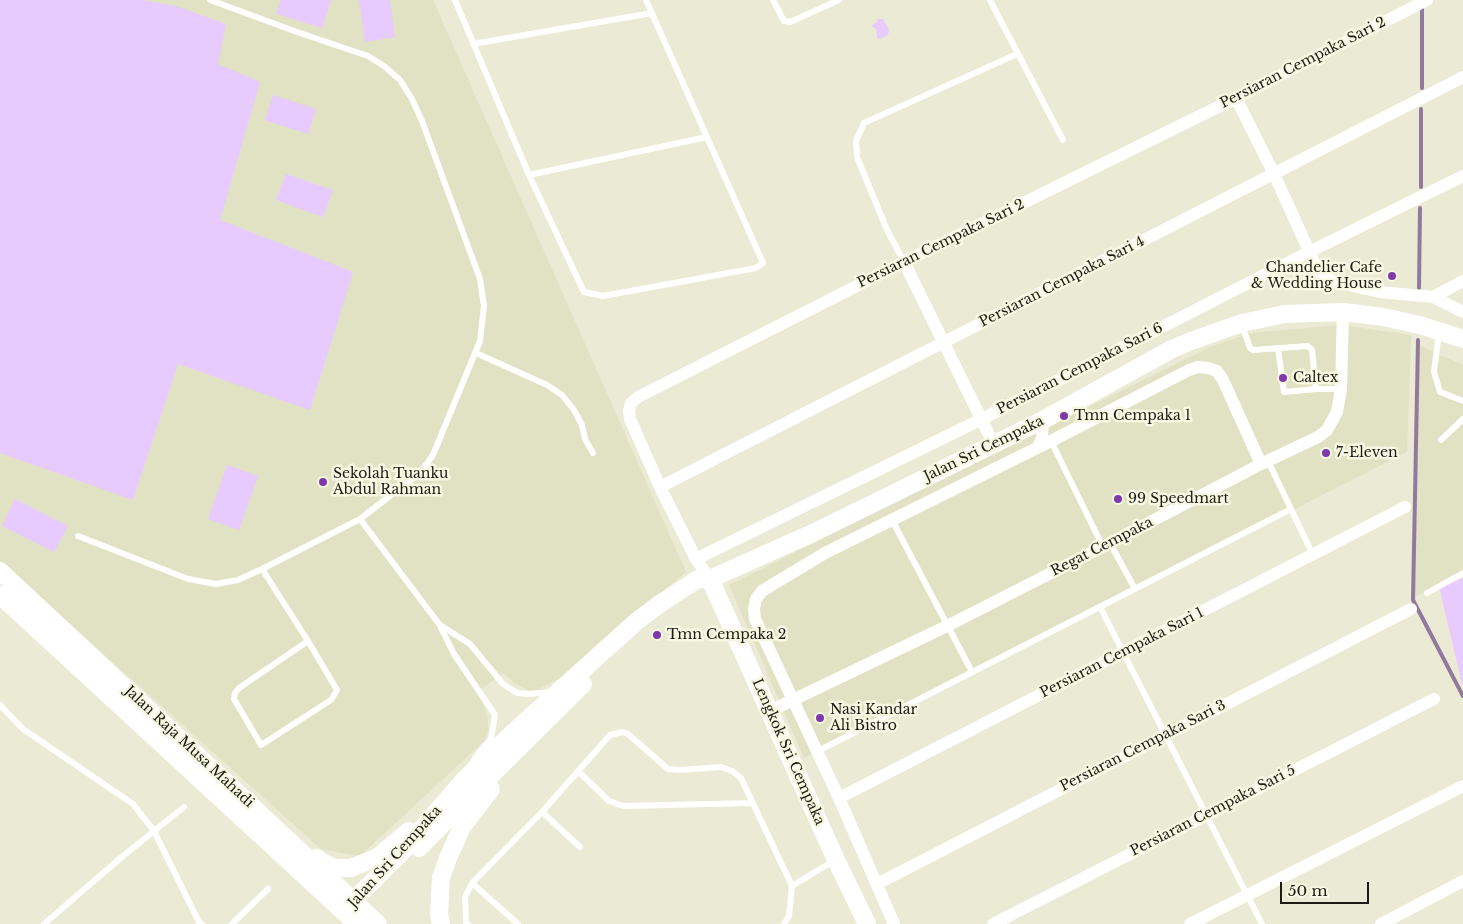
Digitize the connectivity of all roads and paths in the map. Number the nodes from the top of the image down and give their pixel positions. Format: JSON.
{"nodes":[{"id":1,"x":210,"y":0,"type":"edge"},
{"id":2,"x":455,"y":0,"type":"edge"},
{"id":3,"x":646,"y":0,"type":"edge"},
{"id":4,"x":773,"y":0,"type":"edge"},
{"id":5,"x":839,"y":0,"type":"edge"},
{"id":6,"x":990,"y":0,"type":"edge"},
{"id":7,"x":1427,"y":0,"type":"edge"},
{"id":8,"x":652,"y":13,"type":"junction"},
{"id":9,"x":473,"y":44,"type":"junction"},
{"id":10,"x":1018,"y":54,"type":"junction"},
{"id":11,"x":1463,"y":77,"type":"edge"},
{"id":12,"x":1236,"y":98,"type":"junction"},
{"id":13,"x":707,"y":137,"type":"junction"},
{"id":14,"x":1063,"y":140,"type":"dead end"},
{"id":15,"x":1274,"y":174,"type":"junction"},
{"id":16,"x":529,"y":175,"type":"junction"},
{"id":17,"x":1463,"y":176,"type":"edge"},
{"id":18,"x":1309,"y":252,"type":"junction"},
{"id":19,"x":904,"y":262,"type":"junction"},
{"id":20,"x":1463,"y":281,"type":"edge"},
{"id":21,"x":1433,"y":297,"type":"junction"},
{"id":22,"x":1343,"y":312,"type":"junction"},
{"id":23,"x":1463,"y":312,"type":"edge"},
{"id":24,"x":1242,"y":323,"type":"junction"},
{"id":25,"x":1439,"y":331,"type":"junction"},
{"id":26,"x":1463,"y":339,"type":"edge"},
{"id":27,"x":945,"y":342,"type":"junction"},
{"id":28,"x":1278,"y":348,"type":"junction"},
{"id":29,"x":476,"y":353,"type":"junction"},
{"id":30,"x":1316,"y":389,"type":"junction"},
{"id":31,"x":1341,"y":389,"type":"junction"},
{"id":32,"x":1463,"y":401,"type":"edge"},
{"id":33,"x":982,"y":419,"type":"junction"},
{"id":34,"x":1463,"y":419,"type":"edge"},
{"id":35,"x":1044,"y":420,"type":"junction"},
{"id":36,"x":1067,"y":432,"type":"junction"},
{"id":37,"x":1441,"y":440,"type":"dead end"},
{"id":38,"x":1050,"y":441,"type":"junction"},
{"id":39,"x":994,"y":444,"type":"junction"},
{"id":40,"x":1037,"y":448,"type":"junction"},
{"id":41,"x":593,"y":452,"type":"dead end"},
{"id":42,"x":1264,"y":462,"type":"junction"},
{"id":43,"x":660,"y":487,"type":"junction"},
{"id":44,"x":1405,"y":507,"type":"dead end"},
{"id":45,"x":1291,"y":509,"type":"junction"},
{"id":46,"x":360,"y":519,"type":"junction"},
{"id":47,"x":892,"y":520,"type":"junction"},
{"id":48,"x":813,"y":533,"type":"junction"},
{"id":49,"x":78,"y":536,"type":"dead end"},
{"id":50,"x":1107,"y":545,"type":"junction"},
{"id":51,"x":825,"y":553,"type":"junction"},
{"id":52,"x":1313,"y":555,"type":"junction"},
{"id":53,"x":696,"y":559,"type":"junction"},
{"id":54,"x":262,"y":569,"type":"junction"},
{"id":55,"x":0,"y":571,"type":"edge"},
{"id":56,"x":1463,"y":573,"type":"edge"},
{"id":57,"x":710,"y":579,"type":"junction"},
{"id":58,"x":1135,"y":588,"type":"junction"},
{"id":59,"x":1427,"y":593,"type":"dead end"},
{"id":60,"x":0,"y":595,"type":"edge"},
{"id":61,"x":1100,"y":607,"type":"junction"},
{"id":62,"x":1411,"y":608,"type":"dead end"},
{"id":63,"x":439,"y":624,"type":"junction"},
{"id":64,"x":947,"y":626,"type":"junction"},
{"id":65,"x":308,"y":641,"type":"junction"},
{"id":66,"x":1123,"y":652,"type":"junction"},
{"id":67,"x":972,"y":672,"type":"junction"},
{"id":68,"x":563,"y":688,"type":"junction"},
{"id":69,"x":1434,"y":699,"type":"dead end"},
{"id":70,"x":794,"y":700,"type":"junction"},
{"id":71,"x":0,"y":705,"type":"edge"},
{"id":72,"x":770,"y":711,"type":"junction"},
{"id":73,"x":1165,"y":734,"type":"junction"},
{"id":74,"x":528,"y":739,"type":"junction"},
{"id":75,"x":818,"y":751,"type":"junction"},
{"id":76,"x":578,"y":771,"type":"junction"},
{"id":77,"x":465,"y":779,"type":"junction"},
{"id":78,"x":1463,"y":786,"type":"edge"},
{"id":79,"x":839,"y":798,"type":"junction"},
{"id":80,"x":753,"y":803,"type":"junction"},
{"id":81,"x":441,"y":805,"type":"junction"},
{"id":82,"x":184,"y":808,"type":"dead end"},
{"id":83,"x":542,"y":812,"type":"junction"},
{"id":84,"x":1206,"y":814,"type":"junction"},
{"id":85,"x":154,"y":831,"type":"junction"},
{"id":86,"x":290,"y":840,"type":"junction"},
{"id":87,"x":580,"y":847,"type":"dead end"},
{"id":88,"x":836,"y":860,"type":"junction"},
{"id":89,"x":1463,"y":881,"type":"edge"},
{"id":90,"x":472,"y":883,"type":"junction"},
{"id":91,"x":876,"y":884,"type":"junction"},
{"id":92,"x":792,"y":886,"type":"junction"},
{"id":93,"x":268,"y":888,"type":"dead end"},
{"id":94,"x":1247,"y":894,"type":"junction"},
{"id":95,"x":354,"y":912,"type":"edge"},
{"id":96,"x":44,"y":924,"type":"edge"},
{"id":97,"x":202,"y":924,"type":"edge"},
{"id":98,"x":232,"y":924,"type":"edge"},
{"id":99,"x":378,"y":924,"type":"edge"},
{"id":100,"x":441,"y":924,"type":"edge"},
{"id":101,"x":468,"y":924,"type":"edge"},
{"id":102,"x":518,"y":924,"type":"edge"},
{"id":103,"x":784,"y":924,"type":"edge"},
{"id":104,"x":867,"y":924,"type":"edge"},
{"id":105,"x":894,"y":924,"type":"edge"},
{"id":106,"x":993,"y":924,"type":"edge"},
{"id":107,"x":1190,"y":924,"type":"edge"},
{"id":108,"x":1262,"y":924,"type":"edge"},
{"id":109,"x":1381,"y":924,"type":"edge"}],
"edges":[{"from":1,"to":29,"type":"lane"},
{"from":2,"to":9,"type":"lane"},
{"from":3,"to":8,"type":"lane"},
{"from":4,"to":5,"type":"lane"},
{"from":6,"to":10,"type":"lane"},
{"from":7,"to":12,"type":"street","name":"Persiaran Cempaka Sari 2"},
{"from":8,"to":9,"type":"lane"},
{"from":8,"to":13,"type":"lane"},
{"from":9,"to":16,"type":"lane"},
{"from":10,"to":14,"type":"lane"},
{"from":10,"to":19,"type":"lane"},
{"from":11,"to":15,"type":"street","name":"Persiaran Cempaka Sari 4"},
{"from":12,"to":15,"type":"street"},
{"from":12,"to":19,"type":"street","name":"Persiaran Cempaka Sari 2"},
{"from":13,"to":16,"type":"lane"},
{"from":13,"to":16,"type":"lane"},
{"from":15,"to":18,"type":"street"},
{"from":15,"to":27,"type":"street","name":"Persiaran Cempaka Sari 4"},
{"from":17,"to":18,"type":"street","name":"Persiaran Cempaka Sari 6"},
{"from":18,"to":21,"type":"street"},
{"from":18,"to":33,"type":"street","name":"Persiaran Cempaka Sari 6"},
{"from":19,"to":27,"type":"street"},
{"from":19,"to":43,"type":"street","name":"Persiaran Cempaka Sari 2"},
{"from":20,"to":21,"type":"street"},
{"from":21,"to":23,"type":"street"},
{"from":22,"to":24,"type":"street","name":"Jalan Sri Cempaka"},
{"from":22,"to":25,"type":"street","name":"Jalan Sri Cempaka"},
{"from":22,"to":31,"type":"street","name":"Regat Cempaka"},
{"from":24,"to":28,"type":"lane"},
{"from":24,"to":35,"type":"street","name":"Jalan Sri Cempaka"},
{"from":25,"to":26,"type":"street","name":"Jalan Sri Cempaka"},
{"from":25,"to":32,"type":"lane"},
{"from":27,"to":33,"type":"street"},
{"from":27,"to":43,"type":"street","name":"Persiaran Cempaka Sari 4"},
{"from":28,"to":30,"type":"lane"},
{"from":28,"to":30,"type":"lane"},
{"from":29,"to":41,"type":"lane"},
{"from":29,"to":46,"type":"lane"},
{"from":30,"to":31,"type":"lane"},
{"from":31,"to":42,"type":"street","name":"Regat Cempaka"},
{"from":33,"to":39,"type":"street"},
{"from":33,"to":53,"type":"street","name":"Persiaran Cempaka Sari 6"},
{"from":34,"to":37,"type":"lane"},
{"from":35,"to":36,"type":"street"},
{"from":35,"to":39,"type":"street","name":"Jalan Sri Cempaka"},
{"from":35,"to":40,"type":"street"},
{"from":36,"to":38,"type":"street","name":"Jalan Sri Cempaka"},
{"from":36,"to":42,"type":"street","name":"Jalan Sri Cempaka"},
{"from":38,"to":40,"type":"street","name":"Jalan Sri Cempaka"},
{"from":38,"to":50,"type":"lane"},
{"from":39,"to":48,"type":"street","name":"Jalan Sri Cempaka"},
{"from":40,"to":47,"type":"street","name":"Jalan Sri Cempaka"},
{"from":42,"to":45,"type":"lane"},
{"from":42,"to":50,"type":"street","name":"Regat Cempaka"},
{"from":43,"to":53,"type":"street","name":"Persiaran Cempaka Sari 2"},
{"from":44,"to":52,"type":"street","name":"Persiaran Cempaka Sari 1"},
{"from":45,"to":52,"type":"lane"},
{"from":45,"to":58,"type":"lane"},
{"from":46,"to":54,"type":"lane"},
{"from":46,"to":63,"type":"lane"},
{"from":47,"to":51,"type":"street","name":"Jalan Sri Cempaka"},
{"from":47,"to":64,"type":"lane"},
{"from":48,"to":51,"type":"street"},
{"from":48,"to":57,"type":"street","name":"Jalan Sri Cempaka"},
{"from":49,"to":54,"type":"lane"},
{"from":50,"to":58,"type":"lane"},
{"from":50,"to":64,"type":"street","name":"Regat Cempaka"},
{"from":51,"to":70,"type":"street","name":"Jalan Sri Cempaka"},
{"from":52,"to":66,"type":"street","name":"Persiaran Cempaka Sari 1"},
{"from":53,"to":57,"type":"street","name":"Persiaran Cempaka Sari 2"},
{"from":54,"to":65,"type":"lane"},
{"from":55,"to":86,"type":"street","name":"Jalan Raja Musa Mahadi"},
{"from":56,"to":59,"type":"lane"},
{"from":57,"to":68,"type":"street","name":"Jalan Sri Cempaka"},
{"from":57,"to":72,"type":"street","name":"Lengkok Sri Cempaka"},
{"from":57,"to":74,"type":"street","name":"Jalan Sri Cempaka"},
{"from":58,"to":61,"type":"lane"},
{"from":60,"to":95,"type":"street","name":"Jalan Raja Musa Mahadi"},
{"from":61,"to":66,"type":"lane"},
{"from":61,"to":67,"type":"lane"},
{"from":62,"to":73,"type":"street","name":"Persiaran Cempaka Sari 3"},
{"from":63,"to":68,"type":"lane"},
{"from":63,"to":77,"type":"lane"},
{"from":64,"to":67,"type":"lane"},
{"from":64,"to":70,"type":"street","name":"Regat Cempaka"},
{"from":65,"to":65,"type":"lane"},
{"from":66,"to":73,"type":"lane"},
{"from":66,"to":79,"type":"street","name":"Persiaran Cempaka Sari 1"},
{"from":67,"to":75,"type":"lane"},
{"from":68,"to":77,"type":"street","name":"Jalan Sri Cempaka"},
{"from":69,"to":84,"type":"street","name":"Persiaran Cempaka Sari 5"},
{"from":70,"to":72,"type":"street","name":"Regat Cempaka"},
{"from":70,"to":75,"type":"street"},
{"from":71,"to":85,"type":"lane"},
{"from":72,"to":88,"type":"street","name":"Lengkok Sri Cempaka"},
{"from":73,"to":84,"type":"lane"},
{"from":73,"to":91,"type":"street","name":"Persiaran Cempaka Sari 3"},
{"from":74,"to":95,"type":"street","name":"Jalan Sri Cempaka"},
{"from":74,"to":100,"type":"street"},
{"from":75,"to":79,"type":"street"},
{"from":76,"to":80,"type":"lane"},
{"from":76,"to":80,"type":"lane"},
{"from":76,"to":83,"type":"lane"},
{"from":77,"to":81,"type":"street","name":"Jalan Sri Cempaka"},
{"from":78,"to":94,"type":"street"},
{"from":79,"to":91,"type":"street"},
{"from":80,"to":92,"type":"lane"},
{"from":81,"to":86,"type":"street"},
{"from":81,"to":95,"type":"street","name":"Jalan Sri Cempaka"},
{"from":82,"to":85,"type":"lane"},
{"from":83,"to":87,"type":"lane"},
{"from":83,"to":90,"type":"lane"},
{"from":84,"to":94,"type":"lane"},
{"from":84,"to":106,"type":"street","name":"Persiaran Cempaka Sari 5"},
{"from":85,"to":96,"type":"lane"},
{"from":85,"to":97,"type":"lane"},
{"from":86,"to":95,"type":"street","name":"Jalan Raja Musa Mahadi"},
{"from":88,"to":92,"type":"lane"},
{"from":88,"to":104,"type":"street","name":"Lengkok Sri Cempaka"},
{"from":89,"to":109,"type":"street"},
{"from":90,"to":101,"type":"lane"},
{"from":90,"to":102,"type":"lane"},
{"from":91,"to":105,"type":"street"},
{"from":92,"to":103,"type":"lane"},
{"from":93,"to":98,"type":"lane"},
{"from":94,"to":107,"type":"street"},
{"from":94,"to":108,"type":"lane"},
{"from":95,"to":99,"type":"street","name":"Jalan Raja Musa Mahadi"}]}
